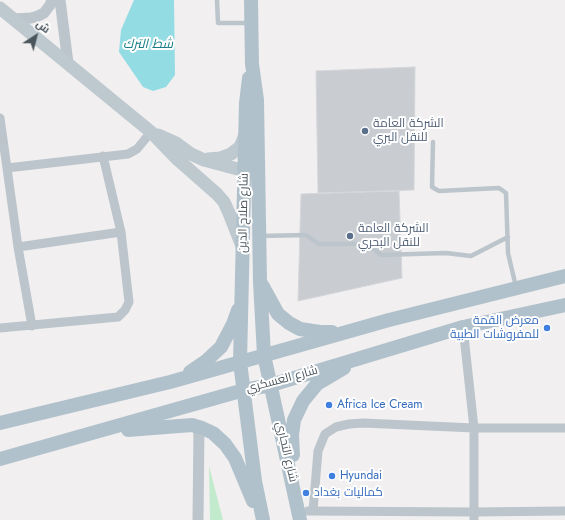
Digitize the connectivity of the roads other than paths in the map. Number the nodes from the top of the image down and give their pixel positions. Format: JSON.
{"nodes":[{"id":1,"x":52,"y":0,"type":"edge"},
{"id":2,"x":60,"y":0,"type":"edge"},
{"id":3,"x":217,"y":0,"type":"edge"},
{"id":4,"x":251,"y":0,"type":"edge"},
{"id":5,"x":0,"y":8,"type":"edge"},
{"id":6,"x":14,"y":19,"type":"junction"},
{"id":7,"x":251,"y":23,"type":"junction"},
{"id":8,"x":68,"y":63,"type":"junction"},
{"id":9,"x":252,"y":64,"type":"junction"},
{"id":10,"x":0,"y":118,"type":"edge"},
{"id":11,"x":150,"y":132,"type":"junction"},
{"id":12,"x":245,"y":135,"type":"junction"},
{"id":13,"x":433,"y":142,"type":"dead end"},
{"id":14,"x":103,"y":156,"type":"junction"},
{"id":15,"x":204,"y":160,"type":"junction"},
{"id":16,"x":7,"y":168,"type":"junction"},
{"id":17,"x":251,"y":172,"type":"junction"},
{"id":18,"x":120,"y":232,"type":"junction"},
{"id":19,"x":259,"y":236,"type":"junction"},
{"id":20,"x":508,"y":237,"type":"junction"},
{"id":21,"x":18,"y":247,"type":"junction"},
{"id":22,"x":243,"y":248,"type":"junction"},
{"id":23,"x":565,"y":276,"type":"edge"},
{"id":24,"x":260,"y":282,"type":"junction"},
{"id":25,"x":243,"y":288,"type":"junction"},
{"id":26,"x":516,"y":289,"type":"junction"},
{"id":27,"x":565,"y":305,"type":"edge"},
{"id":28,"x":389,"y":320,"type":"junction"},
{"id":29,"x":32,"y":326,"type":"junction"},
{"id":30,"x":463,"y":327,"type":"junction"},
{"id":31,"x":0,"y":328,"type":"edge"},
{"id":32,"x":369,"y":354,"type":"junction"},
{"id":33,"x":264,"y":355,"type":"junction"},
{"id":34,"x":240,"y":362,"type":"junction"},
{"id":35,"x":170,"y":382,"type":"junction"},
{"id":36,"x":271,"y":385,"type":"junction"},
{"id":37,"x":244,"y":390,"type":"junction"},
{"id":38,"x":0,"y":423,"type":"edge"},
{"id":39,"x":199,"y":427,"type":"junction"},
{"id":40,"x":474,"y":428,"type":"junction"},
{"id":41,"x":565,"y":428,"type":"edge"},
{"id":42,"x":93,"y":433,"type":"junction"},
{"id":43,"x":0,"y":459,"type":"edge"},
{"id":44,"x":293,"y":481,"type":"junction"},
{"id":45,"x":313,"y":511,"type":"junction"},
{"id":46,"x":565,"y":511,"type":"edge"},
{"id":47,"x":300,"y":516,"type":"edge"},
{"id":48,"x":474,"y":516,"type":"edge"},
{"id":49,"x":198,"y":520,"type":"edge"},
{"id":50,"x":260,"y":520,"type":"edge"},
{"id":51,"x":263,"y":520,"type":"edge"}],
"edges":[{"from":1,"to":6,"type":"street"},
{"from":2,"to":8,"type":"street"},
{"from":3,"to":7,"type":"lane"},
{"from":4,"to":7,"type":"main road","name":"شارع صلاح الدين"},
{"from":5,"to":6,"type":"main road"},
{"from":6,"to":8,"type":"main road"},
{"from":7,"to":9,"type":"main road","name":"شارع صلاح الدين"},
{"from":8,"to":11,"type":"main road"},
{"from":9,"to":12,"type":"main road","name":"شارع صلاح الدين"},
{"from":9,"to":17,"type":"main road","name":"شارع صلاح الدين"},
{"from":10,"to":16,"type":"street"},
{"from":11,"to":14,"type":"street"},
{"from":11,"to":15,"type":"main road"},
{"from":11,"to":22,"type":"main road"},
{"from":12,"to":15,"type":"main road"},
{"from":12,"to":17,"type":"main road","name":"شارع صلاح الدين"},
{"from":13,"to":20,"type":"lane"},
{"from":14,"to":16,"type":"street"},
{"from":14,"to":18,"type":"street"},
{"from":15,"to":17,"type":"main road"},
{"from":16,"to":21,"type":"street"},
{"from":17,"to":19,"type":"main road","name":"شارع صلاح الدين"},
{"from":17,"to":22,"type":"main road","name":"شارع صلاح الدين"},
{"from":18,"to":21,"type":"street"},
{"from":18,"to":29,"type":"street"},
{"from":19,"to":20,"type":"lane"},
{"from":19,"to":24,"type":"main road","name":"شارع صلاح الدين"},
{"from":20,"to":26,"type":"lane"},
{"from":21,"to":29,"type":"street"},
{"from":22,"to":25,"type":"main road","name":"شارع صلاح الدين"},
{"from":23,"to":26,"type":"main road"},
{"from":24,"to":28,"type":"main road"},
{"from":24,"to":33,"type":"main road","name":"شارع صلاح الدين"},
{"from":25,"to":34,"type":"main road","name":"شارع صلاح الدين"},
{"from":25,"to":35,"type":"main road"},
{"from":26,"to":28,"type":"main road"},
{"from":27,"to":30,"type":"main road","name":"شارع العسكري"},
{"from":28,"to":33,"type":"main road"},
{"from":29,"to":31,"type":"street"},
{"from":30,"to":32,"type":"main road","name":"شارع العسكري"},
{"from":30,"to":40,"type":"street"},
{"from":32,"to":36,"type":"main road","name":"شارع العسكري"},
{"from":32,"to":44,"type":"main road"},
{"from":33,"to":34,"type":"main road"},
{"from":33,"to":36,"type":"main road","name":"شارع التجاري"},
{"from":34,"to":35,"type":"main road"},
{"from":34,"to":37,"type":"main road","name":"شارع صلاح الدين"},
{"from":35,"to":38,"type":"main road"},
{"from":36,"to":37,"type":"main road","name":"شارع العسكري"},
{"from":36,"to":44,"type":"main road","name":"شارع التجاري"},
{"from":37,"to":42,"type":"main road","name":"شارع العسكري"},
{"from":37,"to":51,"type":"main road"},
{"from":39,"to":42,"type":"main road"},
{"from":39,"to":49,"type":"street"},
{"from":39,"to":50,"type":"main road"},
{"from":40,"to":41,"type":"street"},
{"from":40,"to":45,"type":"street"},
{"from":40,"to":48,"type":"street"},
{"from":42,"to":43,"type":"main road","name":"شارع العسكري"},
{"from":44,"to":47,"type":"main road","name":"شارع التجاري"},
{"from":45,"to":47,"type":"street"},
{"from":45,"to":48,"type":"street"},
{"from":46,"to":48,"type":"street"}]}
